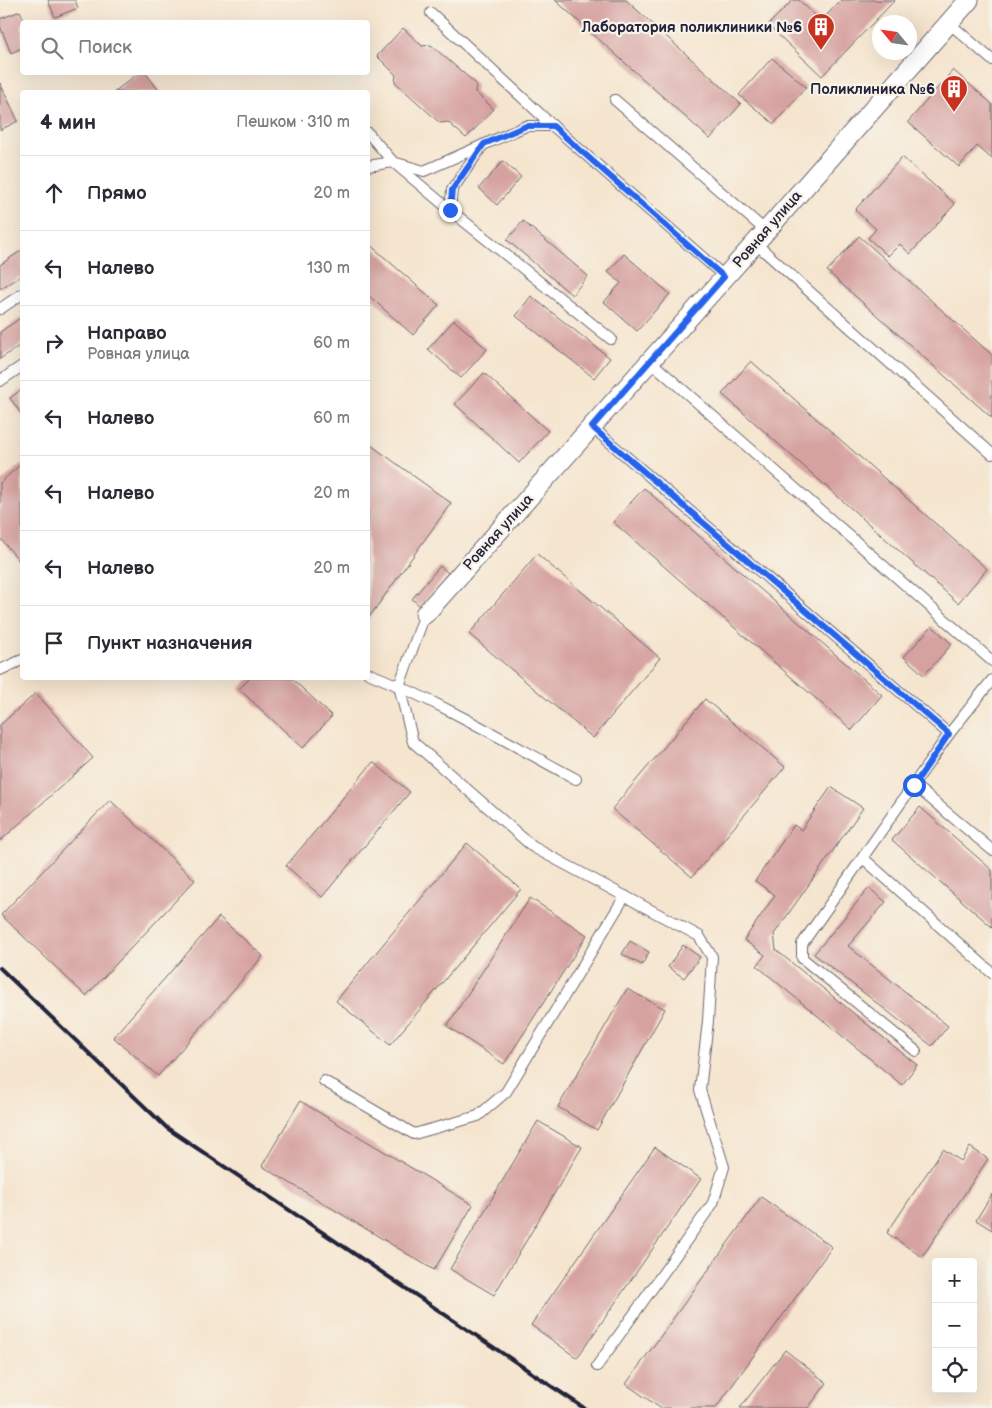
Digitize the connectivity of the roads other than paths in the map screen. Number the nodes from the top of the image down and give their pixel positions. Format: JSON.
{"nodes":[{"id":1,"x":969,"y":0,"type":"edge"},
{"id":2,"x":431,"y":14,"type":"dead end"},
{"id":3,"x":949,"y":23,"type":"junction"},
{"id":4,"x":992,"y":60,"type":"edge"},
{"id":5,"x":615,"y":100,"type":"dead end"},
{"id":6,"x":553,"y":126,"type":"junction"},
{"id":7,"x":370,"y":135,"type":"edge"},
{"id":8,"x":484,"y":144,"type":"junction"},
{"id":9,"x":392,"y":162,"type":"junction"},
{"id":10,"x":370,"y":166,"type":"edge"},
{"id":11,"x":450,"y":210,"type":"junction"},
{"id":12,"x":761,"y":236,"type":"junction"},
{"id":13,"x":724,"y":277,"type":"junction"},
{"id":14,"x":20,"y":295,"type":"edge"},
{"id":15,"x":0,"y":309,"type":"edge"},
{"id":16,"x":611,"y":339,"type":"dead end"},
{"id":17,"x":650,"y":361,"type":"junction"},
{"id":18,"x":20,"y":367,"type":"edge"},
{"id":19,"x":0,"y":381,"type":"edge"},
{"id":20,"x":592,"y":427,"type":"junction"},
{"id":21,"x":992,"y":454,"type":"edge"},
{"id":22,"x":426,"y":614,"type":"joint"},
{"id":23,"x":20,"y":661,"type":"edge"},
{"id":24,"x":992,"y":661,"type":"edge"},
{"id":25,"x":0,"y":670,"type":"edge"},
{"id":26,"x":370,"y":674,"type":"edge"},
{"id":27,"x":992,"y":680,"type":"edge"},
{"id":28,"x":399,"y":686,"type":"junction"},
{"id":29,"x":949,"y":734,"type":"junction"},
{"id":30,"x":576,"y":779,"type":"dead end"},
{"id":31,"x":914,"y":785,"type":"junction"},
{"id":32,"x":992,"y":850,"type":"edge"},
{"id":33,"x":863,"y":858,"type":"junction"},
{"id":34,"x":625,"y":896,"type":"junction"},
{"id":35,"x":992,"y":973,"type":"edge"},
{"id":36,"x":916,"y":1051,"type":"dead end"},
{"id":37,"x":324,"y":1081,"type":"dead end"},
{"id":38,"x":597,"y":1366,"type":"dead end"}],
"edges":[{"from":1,"to":3,"type":"street","name":"Ровная улица"},
{"from":2,"to":6,"type":"lane"},
{"from":3,"to":4,"type":"lane"},
{"from":3,"to":12,"type":"street","name":"Ровная улица"},
{"from":5,"to":12,"type":"lane"},
{"from":6,"to":8,"type":"lane"},
{"from":6,"to":13,"type":"lane"},
{"from":7,"to":9,"type":"lane"},
{"from":8,"to":9,"type":"lane"},
{"from":8,"to":11,"type":"lane"},
{"from":9,"to":10,"type":"lane"},
{"from":9,"to":11,"type":"lane"},
{"from":11,"to":16,"type":"lane"},
{"from":12,"to":13,"type":"street","name":"Ровная улица"},
{"from":12,"to":21,"type":"lane"},
{"from":13,"to":17,"type":"street","name":"Ровная улица"},
{"from":14,"to":15,"type":"lane"},
{"from":17,"to":20,"type":"street","name":"Ровная улица"},
{"from":17,"to":24,"type":"lane"},
{"from":18,"to":19,"type":"lane"},
{"from":20,"to":22,"type":"street","name":"Ровная улица"},
{"from":20,"to":29,"type":"lane"},
{"from":22,"to":28,"type":"lane"},
{"from":23,"to":25,"type":"lane"},
{"from":26,"to":28,"type":"lane"},
{"from":27,"to":29,"type":"lane"},
{"from":28,"to":30,"type":"lane"},
{"from":28,"to":34,"type":"lane"},
{"from":29,"to":31,"type":"lane"},
{"from":31,"to":32,"type":"lane"},
{"from":31,"to":33,"type":"lane"},
{"from":33,"to":35,"type":"lane"},
{"from":33,"to":36,"type":"lane"},
{"from":34,"to":37,"type":"lane"},
{"from":34,"to":38,"type":"lane"}]}
